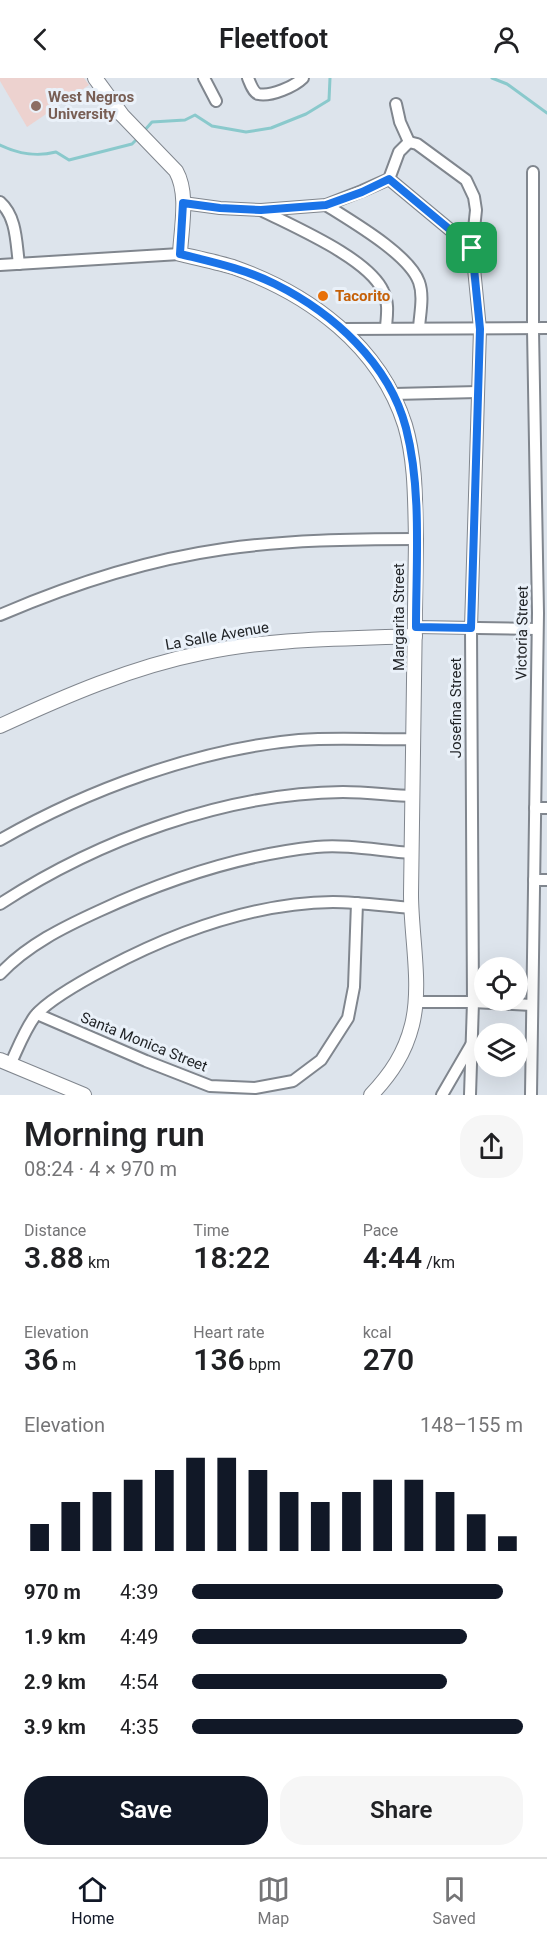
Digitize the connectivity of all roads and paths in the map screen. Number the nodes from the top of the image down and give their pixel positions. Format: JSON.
{"nodes":[{"id":1,"x":95,"y":78,"type":"edge"},
{"id":2,"x":204,"y":78,"type":"edge"},
{"id":3,"x":248,"y":78,"type":"edge"},
{"id":4,"x":303,"y":78,"type":"edge"},
{"id":5,"x":290,"y":82,"type":"edge"},
{"id":6,"x":216,"y":101,"type":"dead end"},
{"id":7,"x":396,"y":104,"type":"dead end"},
{"id":8,"x":409,"y":142,"type":"junction"},
{"id":9,"x":533,"y":172,"type":"dead end"},
{"id":10,"x":389,"y":179,"type":"junction"},
{"id":11,"x":0,"y":202,"type":"edge"},
{"id":12,"x":183,"y":203,"type":"junction"},
{"id":13,"x":326,"y":205,"type":"junction"},
{"id":14,"x":261,"y":210,"type":"junction"},
{"id":15,"x":472,"y":248,"type":"junction"},
{"id":16,"x":180,"y":254,"type":"junction"},
{"id":17,"x":19,"y":264,"type":"junction"},
{"id":18,"x":0,"y":265,"type":"edge"},
{"id":19,"x":386,"y":327,"type":"junction"},
{"id":20,"x":419,"y":328,"type":"junction"},
{"id":21,"x":547,"y":328,"type":"edge"},
{"id":22,"x":344,"y":329,"type":"junction"},
{"id":23,"x":480,"y":329,"type":"junction"},
{"id":24,"x":533,"y":330,"type":"junction"},
{"id":25,"x":478,"y":392,"type":"junction"},
{"id":26,"x":394,"y":394,"type":"junction"},
{"id":27,"x":416,"y":539,"type":"junction"},
{"id":28,"x":0,"y":615,"type":"edge"},
{"id":29,"x":542,"y":619,"type":"edge"},
{"id":30,"x":471,"y":628,"type":"junction"},
{"id":31,"x":416,"y":631,"type":"junction"},
{"id":32,"x":0,"y":726,"type":"edge"},
{"id":33,"x":414,"y":739,"type":"junction"},
{"id":34,"x":412,"y":796,"type":"junction"},
{"id":35,"x":535,"y":808,"type":"junction"},
{"id":36,"x":547,"y":808,"type":"edge"},
{"id":37,"x":0,"y":840,"type":"edge"},
{"id":38,"x":411,"y":853,"type":"junction"},
{"id":39,"x":534,"y":880,"type":"junction"},
{"id":40,"x":547,"y":880,"type":"edge"},
{"id":41,"x":357,"y":903,"type":"junction"},
{"id":42,"x":0,"y":904,"type":"edge"},
{"id":43,"x":411,"y":908,"type":"junction"},
{"id":44,"x":0,"y":974,"type":"edge"},
{"id":45,"x":416,"y":1002,"type":"junction"},
{"id":46,"x":473,"y":1002,"type":"junction"},
{"id":47,"x":532,"y":1005,"type":"junction"},
{"id":48,"x":37,"y":1014,"type":"junction"},
{"id":49,"x":471,"y":1045,"type":"junction"},
{"id":50,"x":5,"y":1062,"type":"edge"},
{"id":51,"x":209,"y":1090,"type":"edge"},
{"id":52,"x":84,"y":1095,"type":"edge"},
{"id":53,"x":371,"y":1095,"type":"edge"},
{"id":54,"x":442,"y":1095,"type":"edge"},
{"id":55,"x":470,"y":1095,"type":"edge"},
{"id":56,"x":531,"y":1095,"type":"edge"}],
"edges":[{"from":1,"to":12,"type":"street"},
{"from":2,"to":6,"type":"street"},
{"from":3,"to":5,"type":"street"},
{"from":4,"to":5,"type":"street"},
{"from":7,"to":8,"type":"street"},
{"from":8,"to":10,"type":"street"},
{"from":8,"to":15,"type":"street","name":"Josefina Street"},
{"from":9,"to":24,"type":"street","name":"Victoria Street"},
{"from":10,"to":13,"type":"street"},
{"from":10,"to":15,"type":"street"},
{"from":11,"to":17,"type":"street"},
{"from":12,"to":14,"type":"street"},
{"from":12,"to":16,"type":"street"},
{"from":13,"to":14,"type":"street"},
{"from":13,"to":20,"type":"street"},
{"from":14,"to":19,"type":"street"},
{"from":15,"to":23,"type":"street","name":"Josefina Street"},
{"from":16,"to":17,"type":"street"},
{"from":16,"to":22,"type":"street","name":"Margarita Street"},
{"from":17,"to":18,"type":"street"},
{"from":19,"to":20,"type":"street"},
{"from":19,"to":22,"type":"street"},
{"from":20,"to":23,"type":"street"},
{"from":21,"to":24,"type":"street"},
{"from":22,"to":26,"type":"street","name":"Margarita Street"},
{"from":23,"to":24,"type":"street"},
{"from":23,"to":25,"type":"street","name":"Josefina Street"},
{"from":24,"to":29,"type":"street","name":"Victoria Street"},
{"from":25,"to":26,"type":"street"},
{"from":25,"to":30,"type":"street","name":"Josefina Street"},
{"from":26,"to":27,"type":"street","name":"Margarita Street"},
{"from":27,"to":28,"type":"street"},
{"from":27,"to":31,"type":"street","name":"Margarita Street"},
{"from":29,"to":30,"type":"street"},
{"from":29,"to":35,"type":"street","name":"Victoria Street"},
{"from":30,"to":31,"type":"street"},
{"from":30,"to":46,"type":"street","name":"Josefina Street"},
{"from":31,"to":32,"type":"street","name":"La Salle Avenue"},
{"from":31,"to":33,"type":"street","name":"Margarita Street"},
{"from":33,"to":34,"type":"street","name":"Margarita Street"},
{"from":33,"to":37,"type":"street"},
{"from":34,"to":38,"type":"street","name":"Margarita Street"},
{"from":34,"to":42,"type":"street"},
{"from":35,"to":36,"type":"street"},
{"from":35,"to":39,"type":"street","name":"Victoria Street"},
{"from":38,"to":43,"type":"street","name":"Margarita Street"},
{"from":38,"to":44,"type":"street"},
{"from":39,"to":40,"type":"street"},
{"from":39,"to":47,"type":"street","name":"Victoria Street"},
{"from":41,"to":43,"type":"street"},
{"from":41,"to":48,"type":"street"},
{"from":41,"to":51,"type":"street","name":"Santa Monica Street"},
{"from":43,"to":45,"type":"street","name":"Margarita Street"},
{"from":45,"to":46,"type":"street"},
{"from":45,"to":53,"type":"street","name":"Margarita Street"},
{"from":46,"to":47,"type":"street"},
{"from":46,"to":49,"type":"street","name":"Josefina Street"},
{"from":47,"to":56,"type":"street","name":"Victoria Street"},
{"from":48,"to":50,"type":"street"},
{"from":48,"to":51,"type":"street","name":"Santa Monica Street"},
{"from":49,"to":54,"type":"street"},
{"from":49,"to":55,"type":"street","name":"Josefina Street"},
{"from":50,"to":52,"type":"street"}]}
